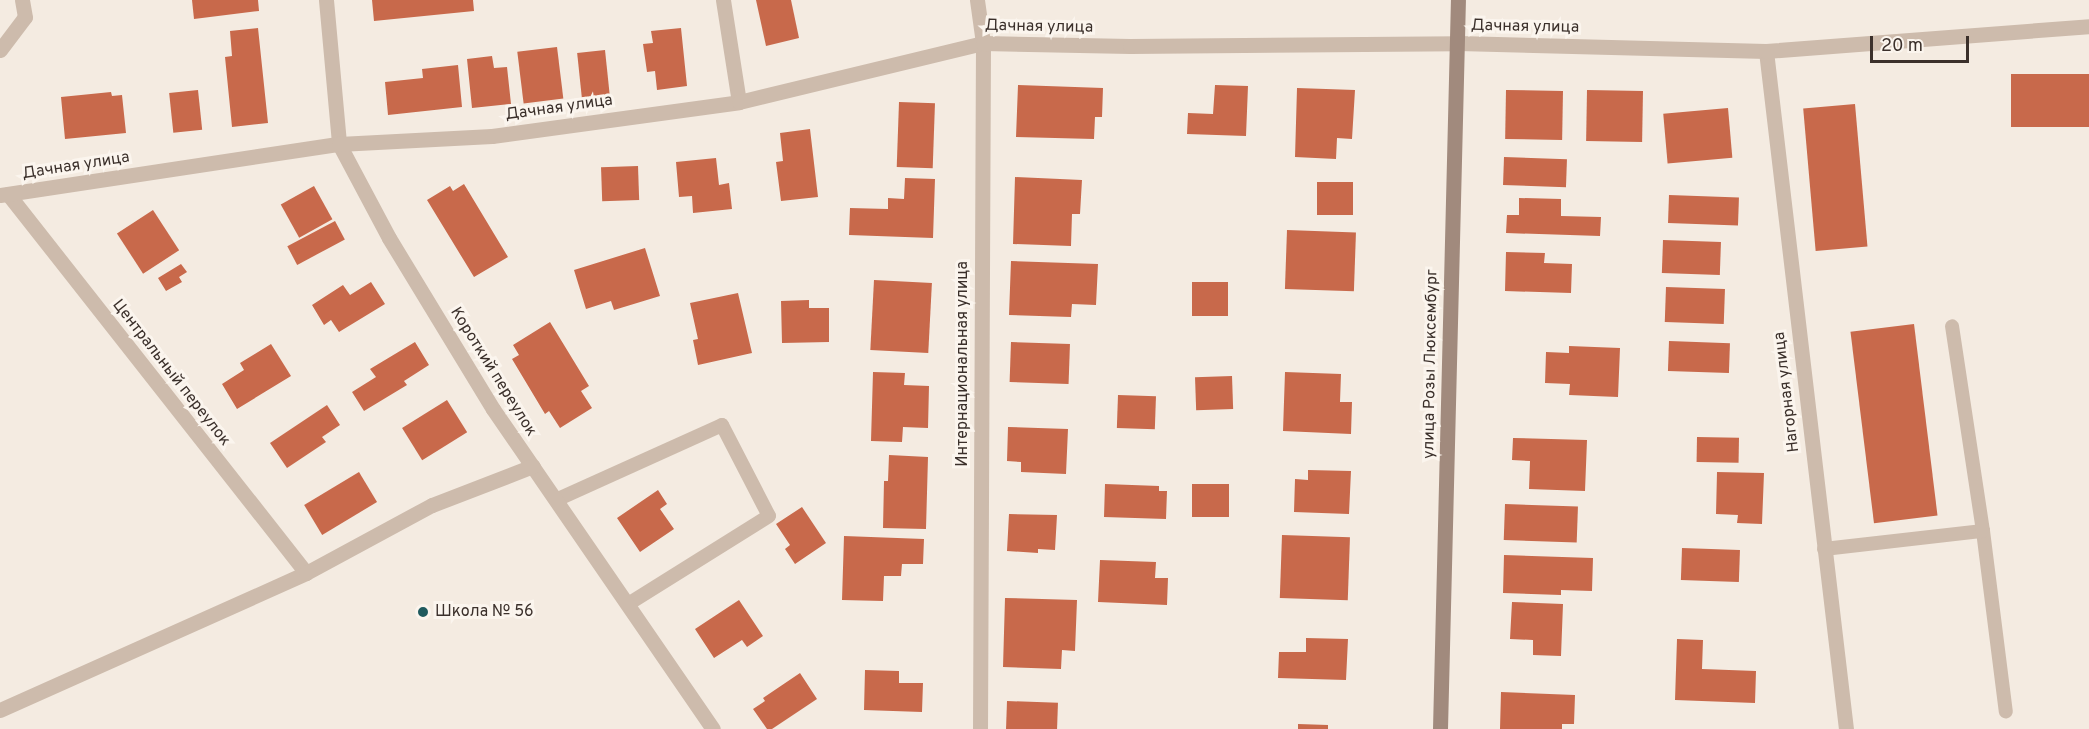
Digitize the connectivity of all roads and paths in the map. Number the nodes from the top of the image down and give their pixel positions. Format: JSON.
{"nodes":[{"id":1,"x":22,"y":0,"type":"edge"},
{"id":2,"x":326,"y":0,"type":"edge"},
{"id":3,"x":723,"y":0,"type":"edge"},
{"id":4,"x":977,"y":0,"type":"edge"},
{"id":5,"x":1458,"y":0,"type":"edge"},
{"id":6,"x":2089,"y":26,"type":"edge"},
{"id":7,"x":983,"y":43,"type":"junction"},
{"id":8,"x":1458,"y":43,"type":"junction"},
{"id":9,"x":0,"y":50,"type":"edge"},
{"id":10,"x":1766,"y":51,"type":"junction"},
{"id":11,"x":739,"y":102,"type":"junction"},
{"id":12,"x":339,"y":144,"type":"junction"},
{"id":13,"x":4,"y":195,"type":"edge"},
{"id":14,"x":1952,"y":326,"type":"dead end"},
{"id":15,"x":532,"y":466,"type":"junction"},
{"id":16,"x":556,"y":500,"type":"junction"},
{"id":17,"x":1983,"y":531,"type":"junction"},
{"id":18,"x":1824,"y":549,"type":"junction"},
{"id":19,"x":306,"y":573,"type":"junction"},
{"id":20,"x":628,"y":604,"type":"junction"},
{"id":21,"x":0,"y":710,"type":"edge"},
{"id":22,"x":2006,"y":711,"type":"dead end"},
{"id":23,"x":713,"y":729,"type":"edge"},
{"id":24,"x":980,"y":729,"type":"edge"},
{"id":25,"x":1440,"y":729,"type":"edge"},
{"id":26,"x":1846,"y":729,"type":"edge"}],
"edges":[{"from":1,"to":9,"type":"street"},
{"from":2,"to":12,"type":"street","name":"Короткий переулок"},
{"from":3,"to":11,"type":"street"},
{"from":4,"to":7,"type":"street","name":"Интернациональная улица"},
{"from":5,"to":8,"type":"street","name":"улица Розы Люксембург"},
{"from":6,"to":10,"type":"street","name":"Дачная улица"},
{"from":7,"to":8,"type":"street","name":"Дачная улица"},
{"from":7,"to":11,"type":"street","name":"Дачная улица"},
{"from":7,"to":24,"type":"street","name":"Интернациональная улица"},
{"from":8,"to":10,"type":"street","name":"Дачная улица"},
{"from":8,"to":25,"type":"street","name":"улица Розы Люксембург"},
{"from":10,"to":18,"type":"street","name":"Нагорная улица"},
{"from":11,"to":12,"type":"street","name":"Дачная улица"},
{"from":12,"to":13,"type":"street","name":"Дачная улица"},
{"from":12,"to":15,"type":"street","name":"Короткий переулок"},
{"from":13,"to":19,"type":"street","name":"Центральный переулок"},
{"from":14,"to":17,"type":"lane"},
{"from":15,"to":16,"type":"street","name":"Короткий переулок"},
{"from":15,"to":19,"type":"street"},
{"from":16,"to":20,"type":"street","name":"Короткий переулок"},
{"from":16,"to":20,"type":"lane"},
{"from":17,"to":18,"type":"lane"},
{"from":17,"to":22,"type":"lane"},
{"from":18,"to":26,"type":"street","name":"Нагорная улица"},
{"from":19,"to":21,"type":"street"},
{"from":20,"to":23,"type":"street","name":"Короткий переулок"}]}
